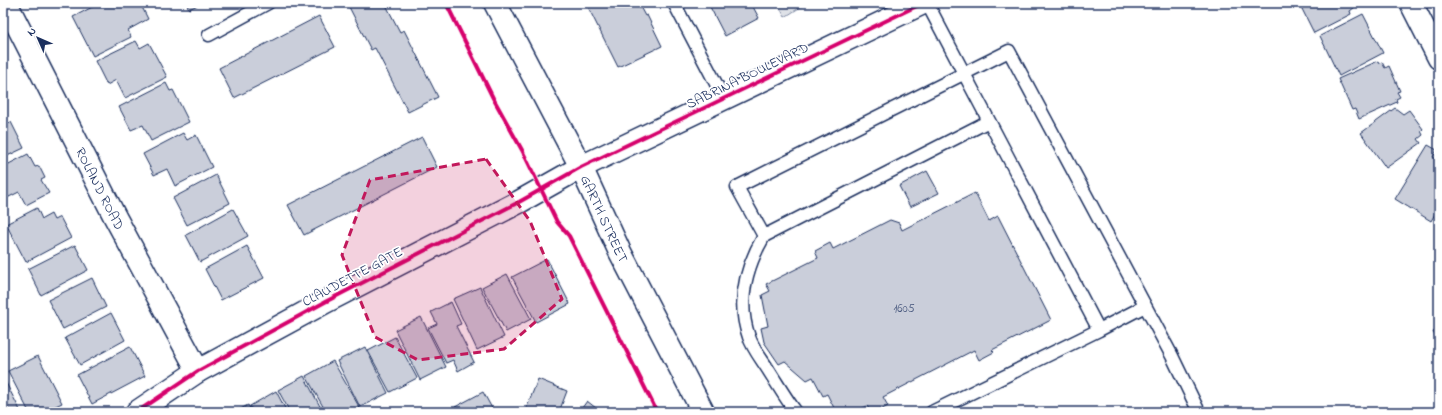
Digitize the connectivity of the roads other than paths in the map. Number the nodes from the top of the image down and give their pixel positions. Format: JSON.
{"nodes":[{"id":1,"x":6,"y":3,"type":"edge"},
{"id":2,"x":268,"y":3,"type":"edge"},
{"id":3,"x":495,"y":3,"type":"edge"},
{"id":4,"x":674,"y":3,"type":"edge"},
{"id":5,"x":923,"y":3,"type":"edge"},
{"id":6,"x":927,"y":3,"type":"edge"},
{"id":7,"x":1411,"y":3,"type":"edge"},
{"id":8,"x":209,"y":35,"type":"dead end"},
{"id":9,"x":1439,"y":58,"type":"edge"},
{"id":10,"x":964,"y":74,"type":"junction"},
{"id":11,"x":724,"y":99,"type":"junction"},
{"id":12,"x":989,"y":121,"type":"junction"},
{"id":13,"x":581,"y":167,"type":"junction"},
{"id":14,"x":764,"y":236,"type":"junction"},
{"id":15,"x":1145,"y":306,"type":"junction"},
{"id":16,"x":1099,"y":330,"type":"junction"},
{"id":17,"x":198,"y":372,"type":"junction"},
{"id":18,"x":1195,"y":411,"type":"edge"},
{"id":19,"x":137,"y":412,"type":"edge"},
{"id":20,"x":703,"y":412,"type":"edge"},
{"id":21,"x":796,"y":412,"type":"edge"},
{"id":22,"x":932,"y":412,"type":"edge"}],
"edges":[{"from":1,"to":17,"type":"street","name":"ROLAND ROAD"},
{"from":2,"to":8,"type":"lane"},
{"from":3,"to":13,"type":"street","name":"GARTH STREET"},
{"from":4,"to":11,"type":"lane"},
{"from":5,"to":11,"type":"street","name":"SABRINA BOULEVARD"},
{"from":6,"to":10,"type":"lane"},
{"from":7,"to":9,"type":"street"},
{"from":10,"to":12,"type":"lane"},
{"from":10,"to":14,"type":"lane"},
{"from":10,"to":15,"type":"lane"},
{"from":11,"to":13,"type":"street","name":"SABRINA BOULEVARD"},
{"from":12,"to":14,"type":"lane"},
{"from":12,"to":16,"type":"lane"},
{"from":13,"to":17,"type":"street","name":"CLAUDETTE GATE"},
{"from":13,"to":20,"type":"street","name":"GARTH STREET"},
{"from":14,"to":21,"type":"lane"},
{"from":15,"to":16,"type":"lane"},
{"from":15,"to":18,"type":"lane"},
{"from":16,"to":22,"type":"lane"},
{"from":17,"to":19,"type":"street","name":"CLAUDETTE GATE"}]}
